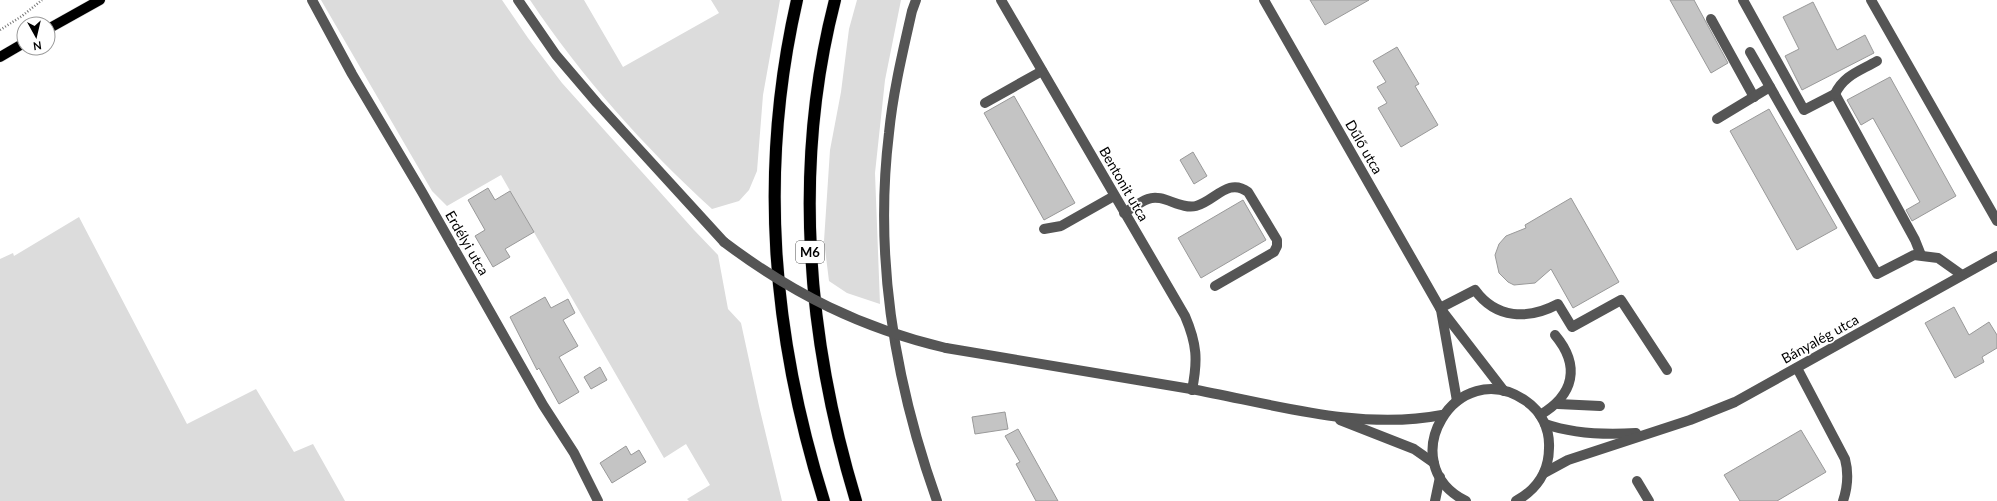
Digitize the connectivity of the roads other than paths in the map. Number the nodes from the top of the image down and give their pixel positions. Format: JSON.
{"nodes":[{"id":1,"x":312,"y":0,"type":"edge"},
{"id":2,"x":518,"y":0,"type":"edge"},
{"id":3,"x":797,"y":0,"type":"edge"},
{"id":4,"x":835,"y":0,"type":"edge"},
{"id":5,"x":916,"y":0,"type":"edge"},
{"id":6,"x":1001,"y":0,"type":"edge"},
{"id":7,"x":1264,"y":0,"type":"edge"},
{"id":8,"x":1743,"y":0,"type":"edge"},
{"id":9,"x":1871,"y":0,"type":"edge"},
{"id":10,"x":96,"y":1,"type":"edge"},
{"id":11,"x":1711,"y":19,"type":"dead end"},
{"id":12,"x":56,"y":24,"type":"edge"},
{"id":13,"x":16,"y":48,"type":"edge"},
{"id":14,"x":1750,"y":52,"type":"dead end"},
{"id":15,"x":0,"y":57,"type":"edge"},
{"id":16,"x":1878,"y":61,"type":"dead end"},
{"id":17,"x":1042,"y":71,"type":"junction"},
{"id":18,"x":1770,"y":87,"type":"junction"},
{"id":19,"x":1835,"y":94,"type":"junction"},
{"id":20,"x":1754,"y":97,"type":"junction"},
{"id":21,"x":985,"y":103,"type":"dead end"},
{"id":22,"x":1717,"y":119,"type":"dead end"},
{"id":23,"x":1114,"y":196,"type":"junction"},
{"id":24,"x":1124,"y":213,"type":"junction"},
{"id":25,"x":1997,"y":221,"type":"edge"},
{"id":26,"x":1044,"y":229,"type":"dead end"},
{"id":27,"x":1921,"y":255,"type":"junction"},
{"id":28,"x":1997,"y":256,"type":"edge"},
{"id":29,"x":1962,"y":275,"type":"junction"},
{"id":30,"x":1215,"y":286,"type":"dead end"},
{"id":31,"x":1440,"y":308,"type":"junction"},
{"id":32,"x":1555,"y":335,"type":"dead end"},
{"id":33,"x":1797,"y":368,"type":"junction"},
{"id":34,"x":1667,"y":370,"type":"dead end"},
{"id":35,"x":1192,"y":390,"type":"junction"},
{"id":36,"x":1504,"y":391,"type":"junction"},
{"id":37,"x":1457,"y":400,"type":"junction"},
{"id":38,"x":1558,"y":404,"type":"junction"},
{"id":39,"x":1600,"y":406,"type":"dead end"},
{"id":40,"x":1442,"y":415,"type":"junction"},
{"id":41,"x":1329,"y":416,"type":"junction"},
{"id":42,"x":1542,"y":420,"type":"junction"},
{"id":43,"x":1650,"y":432,"type":"junction"},
{"id":44,"x":1434,"y":463,"type":"junction"},
{"id":45,"x":1544,"y":473,"type":"junction"},
{"id":46,"x":1440,"y":478,"type":"junction"},
{"id":47,"x":1637,"y":481,"type":"dead end"},
{"id":48,"x":598,"y":501,"type":"edge"},
{"id":49,"x":824,"y":501,"type":"edge"},
{"id":50,"x":856,"y":501,"type":"edge"},
{"id":51,"x":937,"y":501,"type":"edge"},
{"id":52,"x":1435,"y":501,"type":"edge"},
{"id":53,"x":1466,"y":501,"type":"edge"},
{"id":54,"x":1516,"y":501,"type":"edge"},
{"id":55,"x":1649,"y":501,"type":"edge"},
{"id":56,"x":1843,"y":501,"type":"edge"}],
"edges":[{"from":1,"to":48,"type":"street","name":"Erdélyi utca"},
{"from":2,"to":35,"type":"street","bridge":true},
{"from":3,"to":49,"type":"highway","number":"M6"},
{"from":4,"to":50,"type":"highway","number":"M6"},
{"from":5,"to":51,"type":"street"},
{"from":6,"to":17,"type":"street","name":"Bentonit utca"},
{"from":7,"to":31,"type":"street","name":"Dűlő utca"},
{"from":8,"to":19,"type":"street"},
{"from":9,"to":25,"type":"street"},
{"from":10,"to":12,"type":"main road"},
{"from":11,"to":20,"type":"street"},
{"from":13,"to":15,"type":"main road"},
{"from":14,"to":18,"type":"street"},
{"from":16,"to":19,"type":"street"},
{"from":17,"to":21,"type":"street"},
{"from":17,"to":23,"type":"street","name":"Bentonit utca"},
{"from":18,"to":20,"type":"street"},
{"from":18,"to":27,"type":"street"},
{"from":19,"to":27,"type":"street"},
{"from":20,"to":22,"type":"street"},
{"from":23,"to":24,"type":"street","name":"Bentonit utca"},
{"from":23,"to":26,"type":"street"},
{"from":24,"to":30,"type":"street"},
{"from":24,"to":35,"type":"street","name":"Bentonit utca"},
{"from":27,"to":29,"type":"street"},
{"from":28,"to":29,"type":"street","name":"Bányalég utca"},
{"from":29,"to":33,"type":"street","name":"Bányalég utca"},
{"from":31,"to":34,"type":"street"},
{"from":31,"to":36,"type":"street","name":"Dűlő utca"},
{"from":31,"to":37,"type":"street","name":"Dűlő utca"},
{"from":32,"to":38,"type":"street"},
{"from":33,"to":43,"type":"street","name":"Bányalég utca"},
{"from":33,"to":56,"type":"street"},
{"from":35,"to":41,"type":"street"},
{"from":36,"to":37,"type":"street","name":"Bányalég utca"},
{"from":36,"to":42,"type":"street","name":"Bányalég utca"},
{"from":37,"to":40,"type":"street","name":"Bányalég utca"},
{"from":38,"to":39,"type":"street"},
{"from":38,"to":42,"type":"street"},
{"from":40,"to":41,"type":"street"},
{"from":40,"to":44,"type":"street","name":"Bányalég utca"},
{"from":41,"to":44,"type":"street"},
{"from":42,"to":43,"type":"street","name":"Bányalég utca"},
{"from":42,"to":45,"type":"street","name":"Bányalég utca"},
{"from":43,"to":45,"type":"street","name":"Bányalég utca"},
{"from":44,"to":46,"type":"street","name":"Bányalég utca"},
{"from":45,"to":54,"type":"street","name":"Bányalég utca"},
{"from":46,"to":52,"type":"street"},
{"from":46,"to":53,"type":"street","name":"Bányalég utca"},
{"from":47,"to":55,"type":"street"}]}
